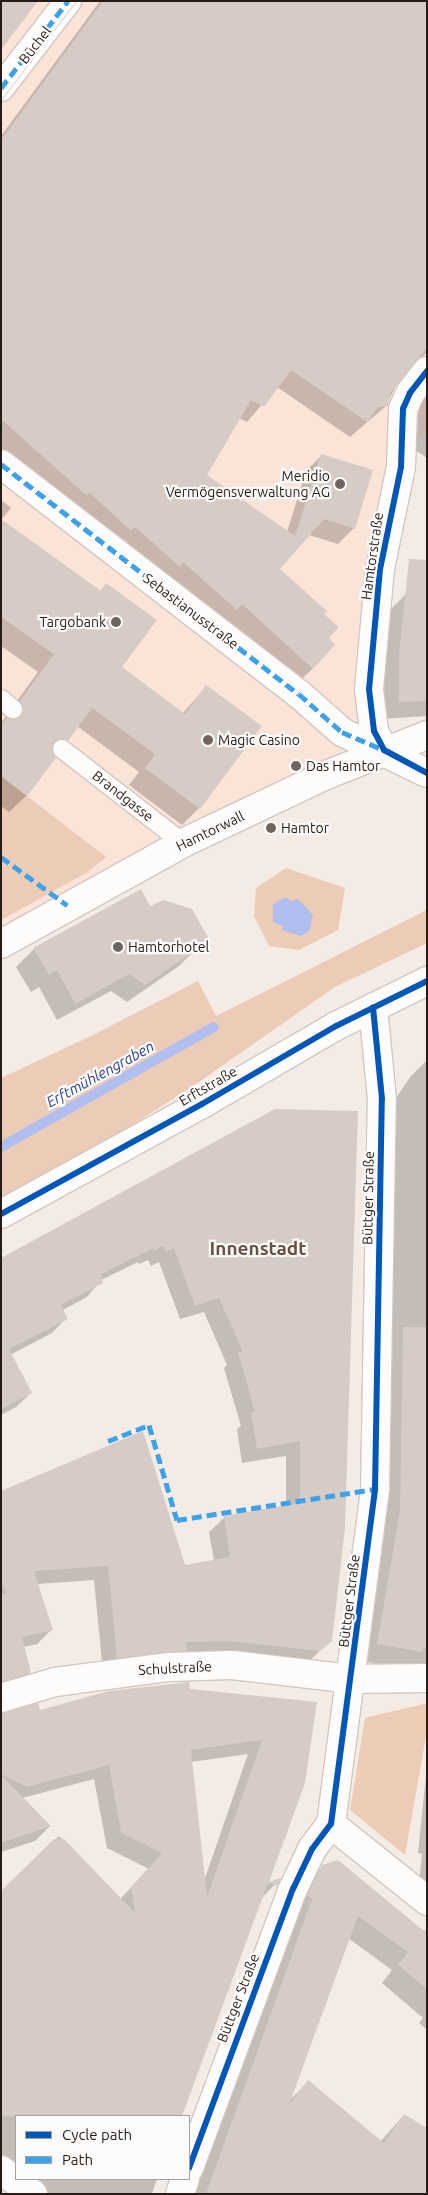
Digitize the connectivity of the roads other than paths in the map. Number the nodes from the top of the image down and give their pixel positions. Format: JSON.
{"nodes":[{"id":1,"x":68,"y":1,"type":"edge"},
{"id":2,"x":1,"y":88,"type":"edge"},
{"id":3,"x":427,"y":370,"type":"edge"},
{"id":4,"x":1,"y":464,"type":"edge"},
{"id":5,"x":427,"y":735,"type":"edge"},
{"id":6,"x":62,"y":749,"type":"dead end"},
{"id":7,"x":384,"y":750,"type":"junction"},
{"id":8,"x":427,"y":773,"type":"edge"},
{"id":9,"x":183,"y":843,"type":"junction"},
{"id":10,"x":1,"y":944,"type":"edge"},
{"id":11,"x":427,"y":981,"type":"edge"},
{"id":12,"x":373,"y":1007,"type":"junction"},
{"id":13,"x":1,"y":1214,"type":"edge"},
{"id":14,"x":427,"y":1678,"type":"edge"},
{"id":15,"x":352,"y":1679,"type":"junction"},
{"id":16,"x":1,"y":1698,"type":"edge"},
{"id":17,"x":331,"y":1824,"type":"junction"},
{"id":18,"x":427,"y":1901,"type":"edge"},
{"id":19,"x":190,"y":2165,"type":"edge"},
{"id":20,"x":1,"y":2170,"type":"edge"},
{"id":21,"x":185,"y":2180,"type":"edge"},
{"id":22,"x":33,"y":2194,"type":"edge"},
{"id":23,"x":180,"y":2194,"type":"edge"}],
"edges":[{"from":1,"to":2,"type":"street","name":"Büchel"},
{"from":3,"to":7,"type":"street","name":"Hamtorstraße"},
{"from":4,"to":7,"type":"street","name":"Sebastianusstraße"},
{"from":5,"to":7,"type":"street","name":"Hamtorwall"},
{"from":6,"to":9,"type":"lane","name":"Brandgasse"},
{"from":7,"to":8,"type":"street","name":"Sebastianusstraße"},
{"from":7,"to":9,"type":"street","name":"Hamtorwall"},
{"from":9,"to":10,"type":"street","name":"Hamtorwall"},
{"from":11,"to":12,"type":"street","name":"Erftstraße"},
{"from":12,"to":13,"type":"street","name":"Erftstraße"},
{"from":12,"to":15,"type":"street","name":"Büttger Straße"},
{"from":14,"to":15,"type":"street","name":"Schulstraße"},
{"from":15,"to":16,"type":"street","name":"Schulstraße"},
{"from":15,"to":17,"type":"street","name":"Büttger Straße"},
{"from":17,"to":18,"type":"street"},
{"from":17,"to":19,"type":"street","name":"Büttger Straße"},
{"from":20,"to":22,"type":"street"},
{"from":21,"to":23,"type":"street"}]}
